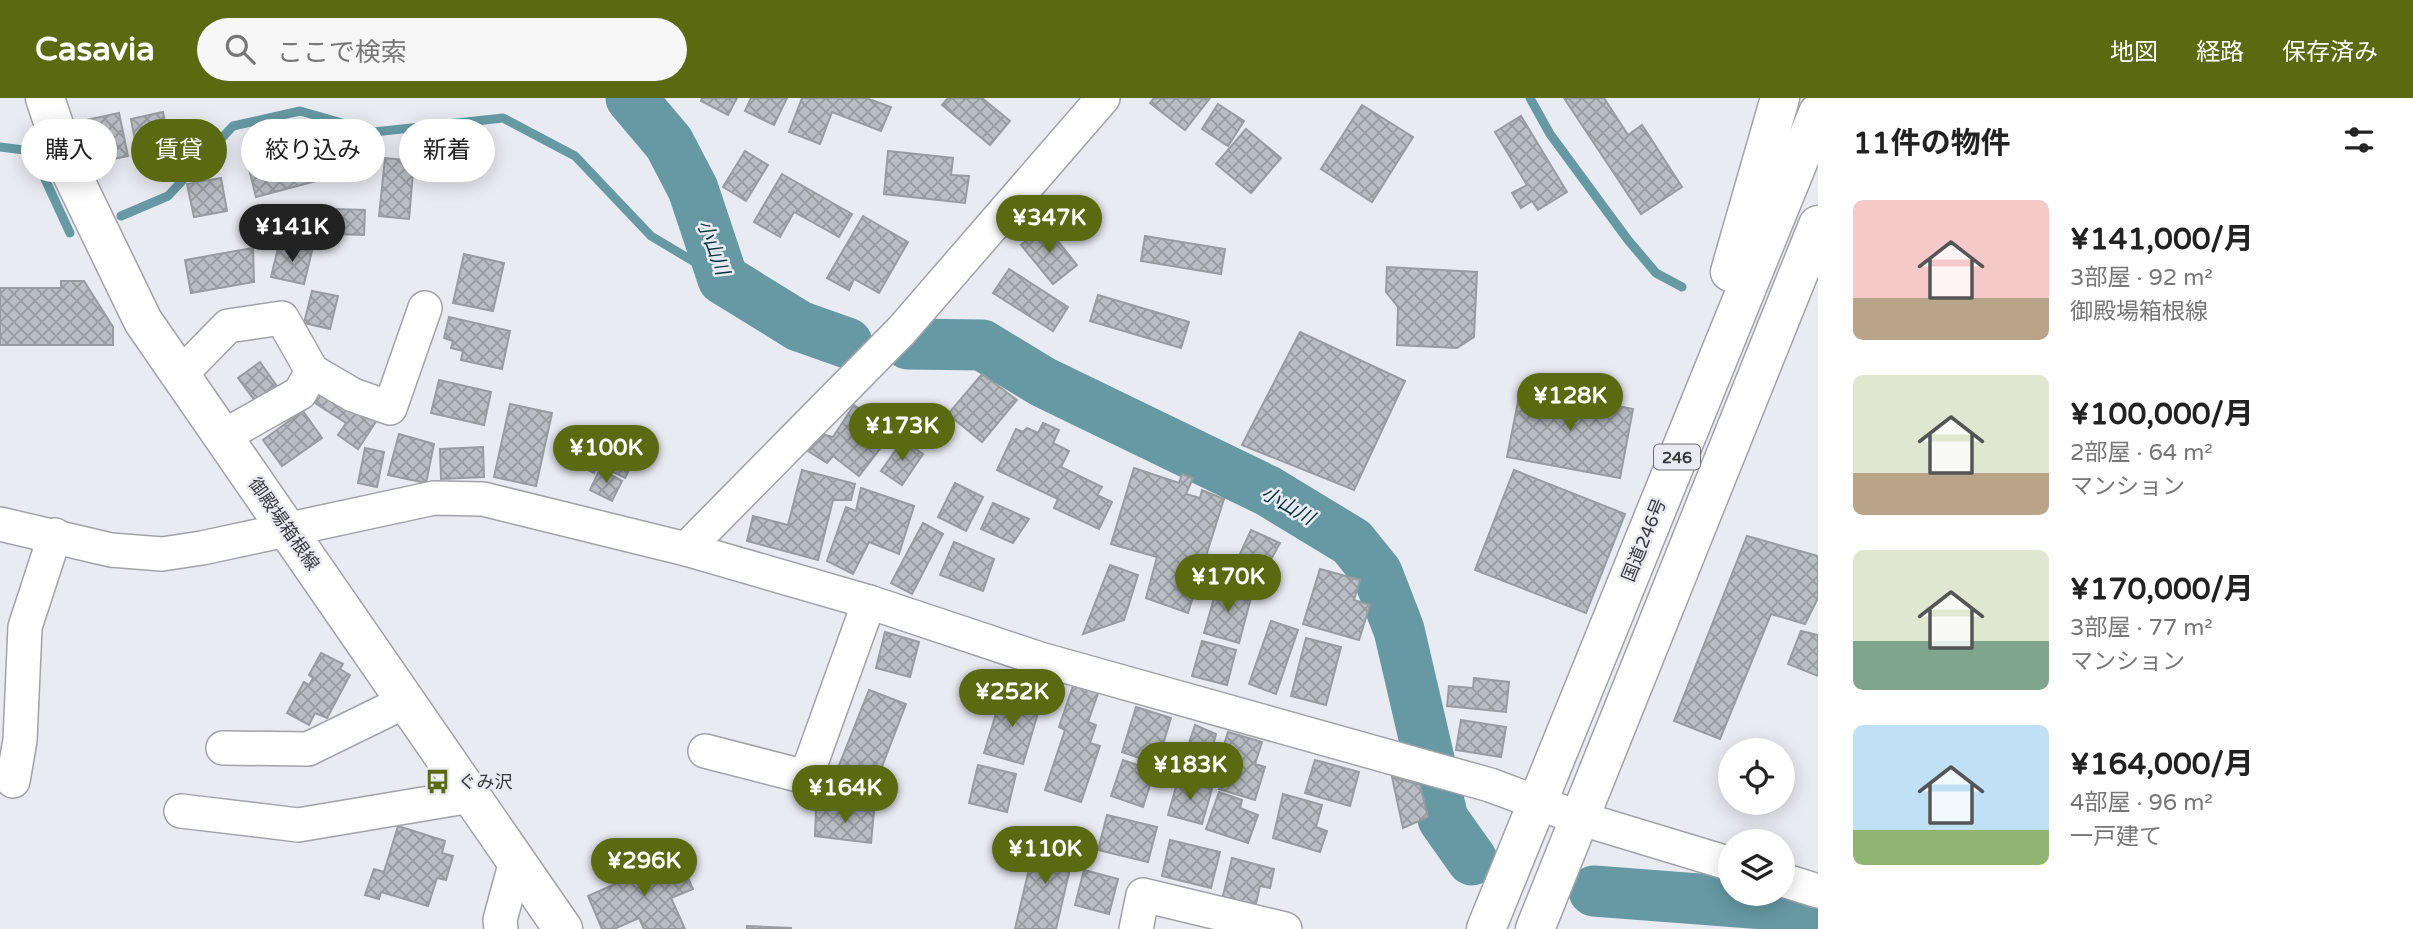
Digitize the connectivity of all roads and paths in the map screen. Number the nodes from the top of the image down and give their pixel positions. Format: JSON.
{"nodes":[{"id":1,"x":1103,"y":98,"type":"edge"},
{"id":2,"x":1780,"y":98,"type":"edge"},
{"id":3,"x":46,"y":100,"type":"edge"},
{"id":4,"x":1818,"y":113,"type":"edge"},
{"id":5,"x":1818,"y":225,"type":"edge"},
{"id":6,"x":1818,"y":293,"type":"edge"},
{"id":7,"x":425,"y":308,"type":"dead end"},
{"id":8,"x":312,"y":371,"type":"junction"},
{"id":9,"x":179,"y":376,"type":"junction"},
{"id":10,"x":1704,"y":393,"type":"junction"},
{"id":11,"x":1745,"y":405,"type":"junction"},
{"id":12,"x":222,"y":437,"type":"junction"},
{"id":13,"x":0,"y":524,"type":"edge"},
{"id":14,"x":289,"y":530,"type":"junction"},
{"id":15,"x":55,"y":536,"type":"junction"},
{"id":16,"x":687,"y":549,"type":"junction"},
{"id":17,"x":869,"y":602,"type":"junction"},
{"id":18,"x":406,"y":701,"type":"junction"},
{"id":19,"x":223,"y":748,"type":"dead end"},
{"id":20,"x":705,"y":751,"type":"dead end"},
{"id":21,"x":13,"y":781,"type":"dead end"},
{"id":22,"x":471,"y":796,"type":"junction"},
{"id":23,"x":1537,"y":802,"type":"junction"},
{"id":24,"x":181,"y":811,"type":"dead end"},
{"id":25,"x":1578,"y":818,"type":"junction"},
{"id":26,"x":1718,"y":860,"type":"edge"},
{"id":27,"x":516,"y":861,"type":"junction"},
{"id":28,"x":1795,"y":884,"type":"edge"},
{"id":29,"x":1818,"y":891,"type":"edge"},
{"id":30,"x":502,"y":929,"type":"edge"},
{"id":31,"x":563,"y":929,"type":"edge"},
{"id":32,"x":1136,"y":929,"type":"edge"},
{"id":33,"x":1284,"y":929,"type":"edge"},
{"id":34,"x":1486,"y":929,"type":"edge"},
{"id":35,"x":1535,"y":929,"type":"edge"}],
"edges":[{"from":1,"to":16,"type":"street"},
{"from":2,"to":10,"type":"main road","number":"246"},
{"from":3,"to":9,"type":"main road","name":"御殿場箱根線"},
{"from":4,"to":10,"type":"main road","name":"国道246号","number":"246"},
{"from":5,"to":11,"type":"main road","number":"246"},
{"from":6,"to":11,"type":"main road","number":"246"},
{"from":7,"to":8,"type":"street"},
{"from":8,"to":9,"type":"street"},
{"from":8,"to":12,"type":"street"},
{"from":9,"to":12,"type":"main road","name":"御殿場箱根線"},
{"from":10,"to":23,"type":"main road","name":"国道246号","number":"246"},
{"from":11,"to":25,"type":"main road","number":"246"},
{"from":12,"to":14,"type":"main road","name":"御殿場箱根線"},
{"from":13,"to":15,"type":"street"},
{"from":14,"to":15,"type":"street"},
{"from":14,"to":16,"type":"street"},
{"from":14,"to":18,"type":"main road","name":"御殿場箱根線"},
{"from":15,"to":21,"type":"street"},
{"from":16,"to":17,"type":"street"},
{"from":17,"to":20,"type":"street"},
{"from":17,"to":23,"type":"street"},
{"from":18,"to":19,"type":"street"},
{"from":18,"to":22,"type":"main road","name":"御殿場箱根線"},
{"from":22,"to":24,"type":"street"},
{"from":22,"to":27,"type":"main road","name":"御殿場箱根線"},
{"from":23,"to":25,"type":"street"},
{"from":23,"to":34,"type":"main road","name":"国道246号","number":"246"},
{"from":25,"to":26,"type":"street"},
{"from":25,"to":35,"type":"main road","number":"246"},
{"from":27,"to":30,"type":"street"},
{"from":27,"to":31,"type":"main road","name":"御殿場箱根線"},
{"from":28,"to":29,"type":"street"},
{"from":32,"to":33,"type":"street"}]}
